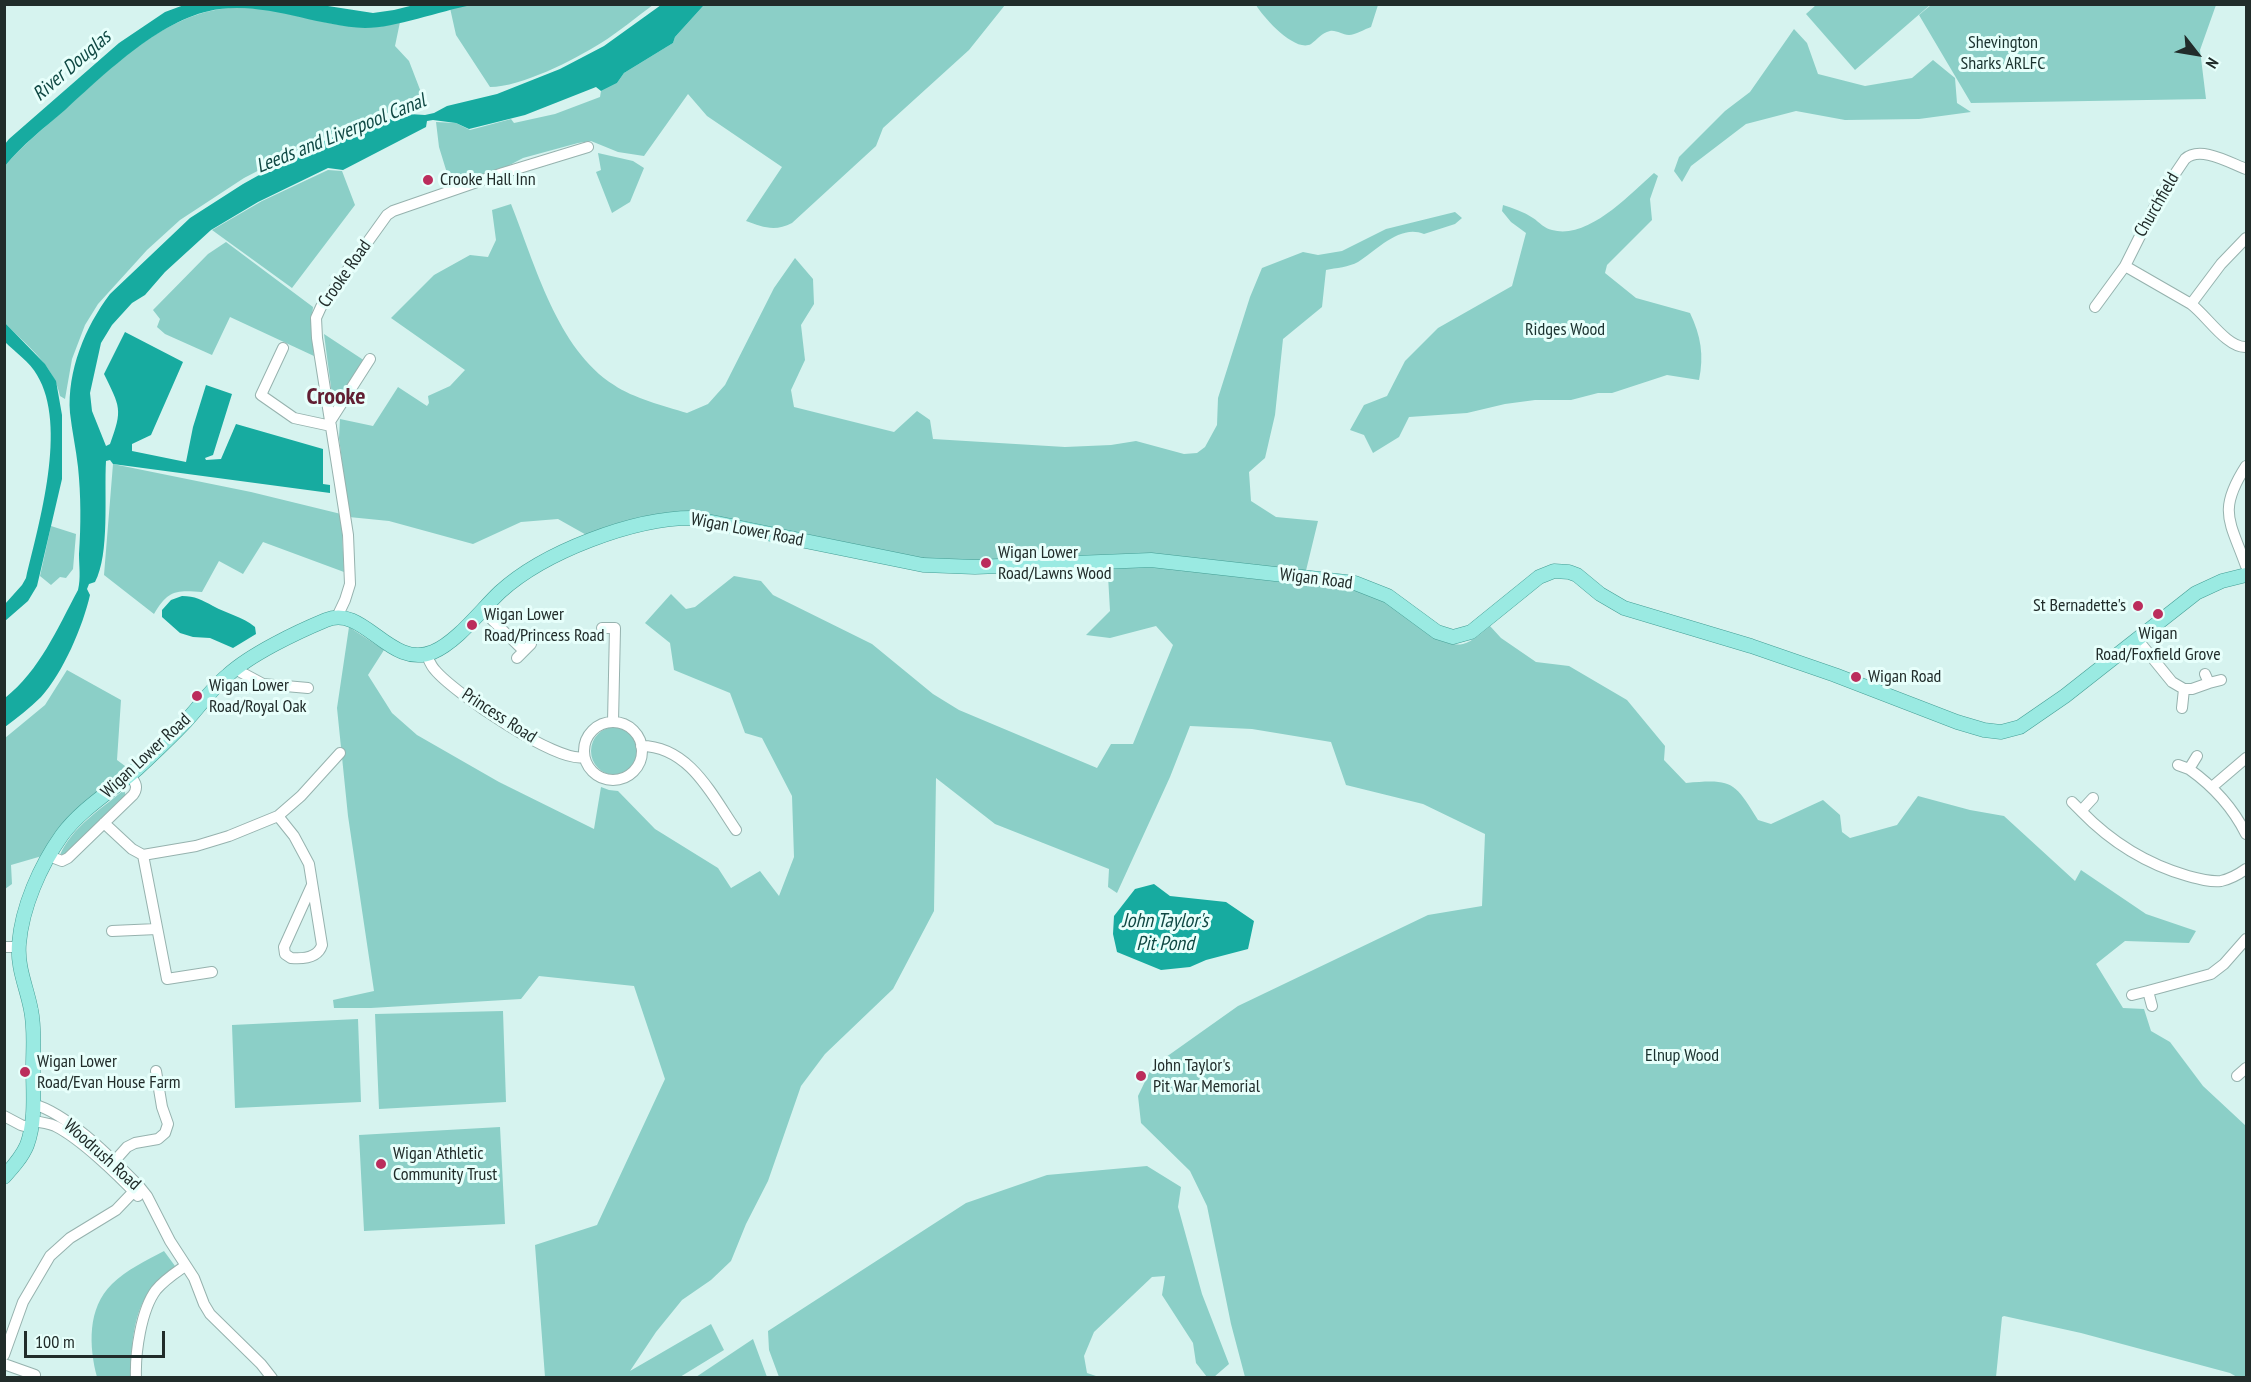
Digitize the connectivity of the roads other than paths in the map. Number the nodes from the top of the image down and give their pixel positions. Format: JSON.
{"nodes":[{"id":1,"x":588,"y":147,"type":"dead end"},
{"id":2,"x":2247,"y":169,"type":"edge"},
{"id":3,"x":2247,"y":238,"type":"edge"},
{"id":4,"x":2125,"y":266,"type":"junction"},
{"id":5,"x":2191,"y":304,"type":"junction"},
{"id":6,"x":2095,"y":307,"type":"dead end"},
{"id":7,"x":2247,"y":346,"type":"edge"},
{"id":8,"x":283,"y":348,"type":"dead end"},
{"id":9,"x":370,"y":359,"type":"dead end"},
{"id":10,"x":331,"y":423,"type":"junction"},
{"id":11,"x":2247,"y":466,"type":"edge"},
{"id":12,"x":1131,"y":560,"type":"joint"},
{"id":13,"x":2247,"y":566,"type":"edge"},
{"id":14,"x":2247,"y":574,"type":"edge"},
{"id":15,"x":482,"y":610,"type":"junction"},
{"id":16,"x":337,"y":617,"type":"junction"},
{"id":17,"x":602,"y":628,"type":"dead end"},
{"id":18,"x":2137,"y":639,"type":"junction"},
{"id":19,"x":524,"y":651,"type":"dead end"},
{"id":20,"x":426,"y":654,"type":"junction"},
{"id":21,"x":236,"y":669,"type":"junction"},
{"id":22,"x":2221,"y":680,"type":"dead end"},
{"id":23,"x":308,"y":688,"type":"dead end"},
{"id":24,"x":2184,"y":689,"type":"junction"},
{"id":25,"x":2182,"y":708,"type":"dead end"},
{"id":26,"x":614,"y":722,"type":"junction"},
{"id":27,"x":641,"y":746,"type":"junction"},
{"id":28,"x":340,"y":753,"type":"dead end"},
{"id":29,"x":2198,"y":756,"type":"dead end"},
{"id":30,"x":584,"y":757,"type":"junction"},
{"id":31,"x":2247,"y":758,"type":"edge"},
{"id":32,"x":130,"y":775,"type":"junction"},
{"id":33,"x":2212,"y":787,"type":"junction"},
{"id":34,"x":2093,"y":798,"type":"dead end"},
{"id":35,"x":2072,"y":802,"type":"dead end"},
{"id":36,"x":2081,"y":812,"type":"junction"},
{"id":37,"x":278,"y":816,"type":"junction"},
{"id":38,"x":104,"y":823,"type":"junction"},
{"id":39,"x":736,"y":829,"type":"dead end"},
{"id":40,"x":2247,"y":834,"type":"edge"},
{"id":41,"x":144,"y":855,"type":"junction"},
{"id":42,"x":49,"y":856,"type":"junction"},
{"id":43,"x":2247,"y":869,"type":"edge"},
{"id":44,"x":312,"y":885,"type":"junction"},
{"id":45,"x":157,"y":929,"type":"junction"},
{"id":46,"x":112,"y":931,"type":"dead end"},
{"id":47,"x":2247,"y":939,"type":"edge"},
{"id":48,"x":12,"y":947,"type":"edge"},
{"id":49,"x":212,"y":972,"type":"dead end"},
{"id":50,"x":2148,"y":991,"type":"junction"},
{"id":51,"x":2132,"y":995,"type":"dead end"},
{"id":52,"x":2152,"y":1006,"type":"dead end"},
{"id":53,"x":2247,"y":1068,"type":"edge"},
{"id":54,"x":156,"y":1071,"type":"dead end"},
{"id":55,"x":2237,"y":1076,"type":"dead end"},
{"id":56,"x":33,"y":1104,"type":"junction"},
{"id":57,"x":4,"y":1116,"type":"edge"},
{"id":58,"x":32,"y":1124,"type":"junction"},
{"id":59,"x":111,"y":1164,"type":"junction"},
{"id":60,"x":4,"y":1178,"type":"edge"},
{"id":61,"x":136,"y":1189,"type":"junction"},
{"id":62,"x":185,"y":1266,"type":"junction"},
{"id":63,"x":9,"y":1326,"type":"edge"},
{"id":64,"x":4,"y":1354,"type":"edge"},
{"id":65,"x":4,"y":1364,"type":"edge"},
{"id":66,"x":35,"y":1375,"type":"dead end"},
{"id":67,"x":136,"y":1377,"type":"edge"},
{"id":68,"x":271,"y":1377,"type":"edge"}],
"edges":[{"from":1,"to":10,"type":"street","name":"Crooke Road"},
{"from":2,"to":4,"type":"street","name":"Churchfield"},
{"from":3,"to":5,"type":"street"},
{"from":4,"to":5,"type":"street"},
{"from":4,"to":6,"type":"street","name":"Churchfield"},
{"from":5,"to":7,"type":"street"},
{"from":8,"to":10,"type":"street"},
{"from":9,"to":10,"type":"street"},
{"from":10,"to":16,"type":"street","name":"Crooke Road"},
{"from":11,"to":13,"type":"street"},
{"from":12,"to":15,"type":"main road","name":"Wigan Lower Road"},
{"from":12,"to":18,"type":"main road","name":"Wigan Road"},
{"from":14,"to":18,"type":"main road","name":"Wigan Road"},
{"from":15,"to":19,"type":"street"},
{"from":15,"to":20,"type":"main road","name":"Wigan Lower Road"},
{"from":16,"to":20,"type":"main road"},
{"from":16,"to":21,"type":"main road","name":"Wigan Lower Road"},
{"from":17,"to":26,"type":"street"},
{"from":18,"to":24,"type":"street"},
{"from":20,"to":30,"type":"street","name":"Princess Road"},
{"from":21,"to":23,"type":"street"},
{"from":21,"to":32,"type":"main road","name":"Wigan Lower Road"},
{"from":22,"to":24,"type":"street"},
{"from":24,"to":25,"type":"street"},
{"from":26,"to":27,"type":"street"},
{"from":26,"to":30,"type":"street"},
{"from":27,"to":30,"type":"street"},
{"from":27,"to":39,"type":"street"},
{"from":28,"to":37,"type":"street"},
{"from":29,"to":33,"type":"street"},
{"from":31,"to":33,"type":"street"},
{"from":32,"to":38,"type":"street"},
{"from":32,"to":42,"type":"main road","name":"Wigan Lower Road"},
{"from":33,"to":40,"type":"street"},
{"from":34,"to":36,"type":"street"},
{"from":35,"to":36,"type":"street"},
{"from":36,"to":43,"type":"street"},
{"from":37,"to":41,"type":"street"},
{"from":37,"to":44,"type":"street"},
{"from":38,"to":41,"type":"street"},
{"from":38,"to":42,"type":"street"},
{"from":41,"to":45,"type":"street"},
{"from":42,"to":48,"type":"main road","name":"Wigan Lower Road"},
{"from":44,"to":44,"type":"street"},
{"from":45,"to":46,"type":"street"},
{"from":45,"to":49,"type":"street"},
{"from":47,"to":50,"type":"street"},
{"from":48,"to":56,"type":"main road","name":"Wigan Lower Road"},
{"from":50,"to":51,"type":"street"},
{"from":50,"to":52,"type":"street"},
{"from":53,"to":55,"type":"street"},
{"from":54,"to":59,"type":"street"},
{"from":56,"to":58,"type":"main road","name":"Wigan Lower Road"},
{"from":56,"to":59,"type":"street","name":"Woodrush Road"},
{"from":57,"to":58,"type":"street","name":"Woodrush Road"},
{"from":58,"to":59,"type":"street","name":"Woodrush Road"},
{"from":58,"to":60,"type":"main road","name":"Wigan Lower Road"},
{"from":59,"to":61,"type":"street","name":"Woodrush Road"},
{"from":61,"to":62,"type":"street","name":"Woodrush Road"},
{"from":61,"to":63,"type":"street"},
{"from":62,"to":67,"type":"street"},
{"from":62,"to":68,"type":"street","name":"Woodrush Road"},
{"from":63,"to":64,"type":"street"},
{"from":65,"to":66,"type":"street"}]}
